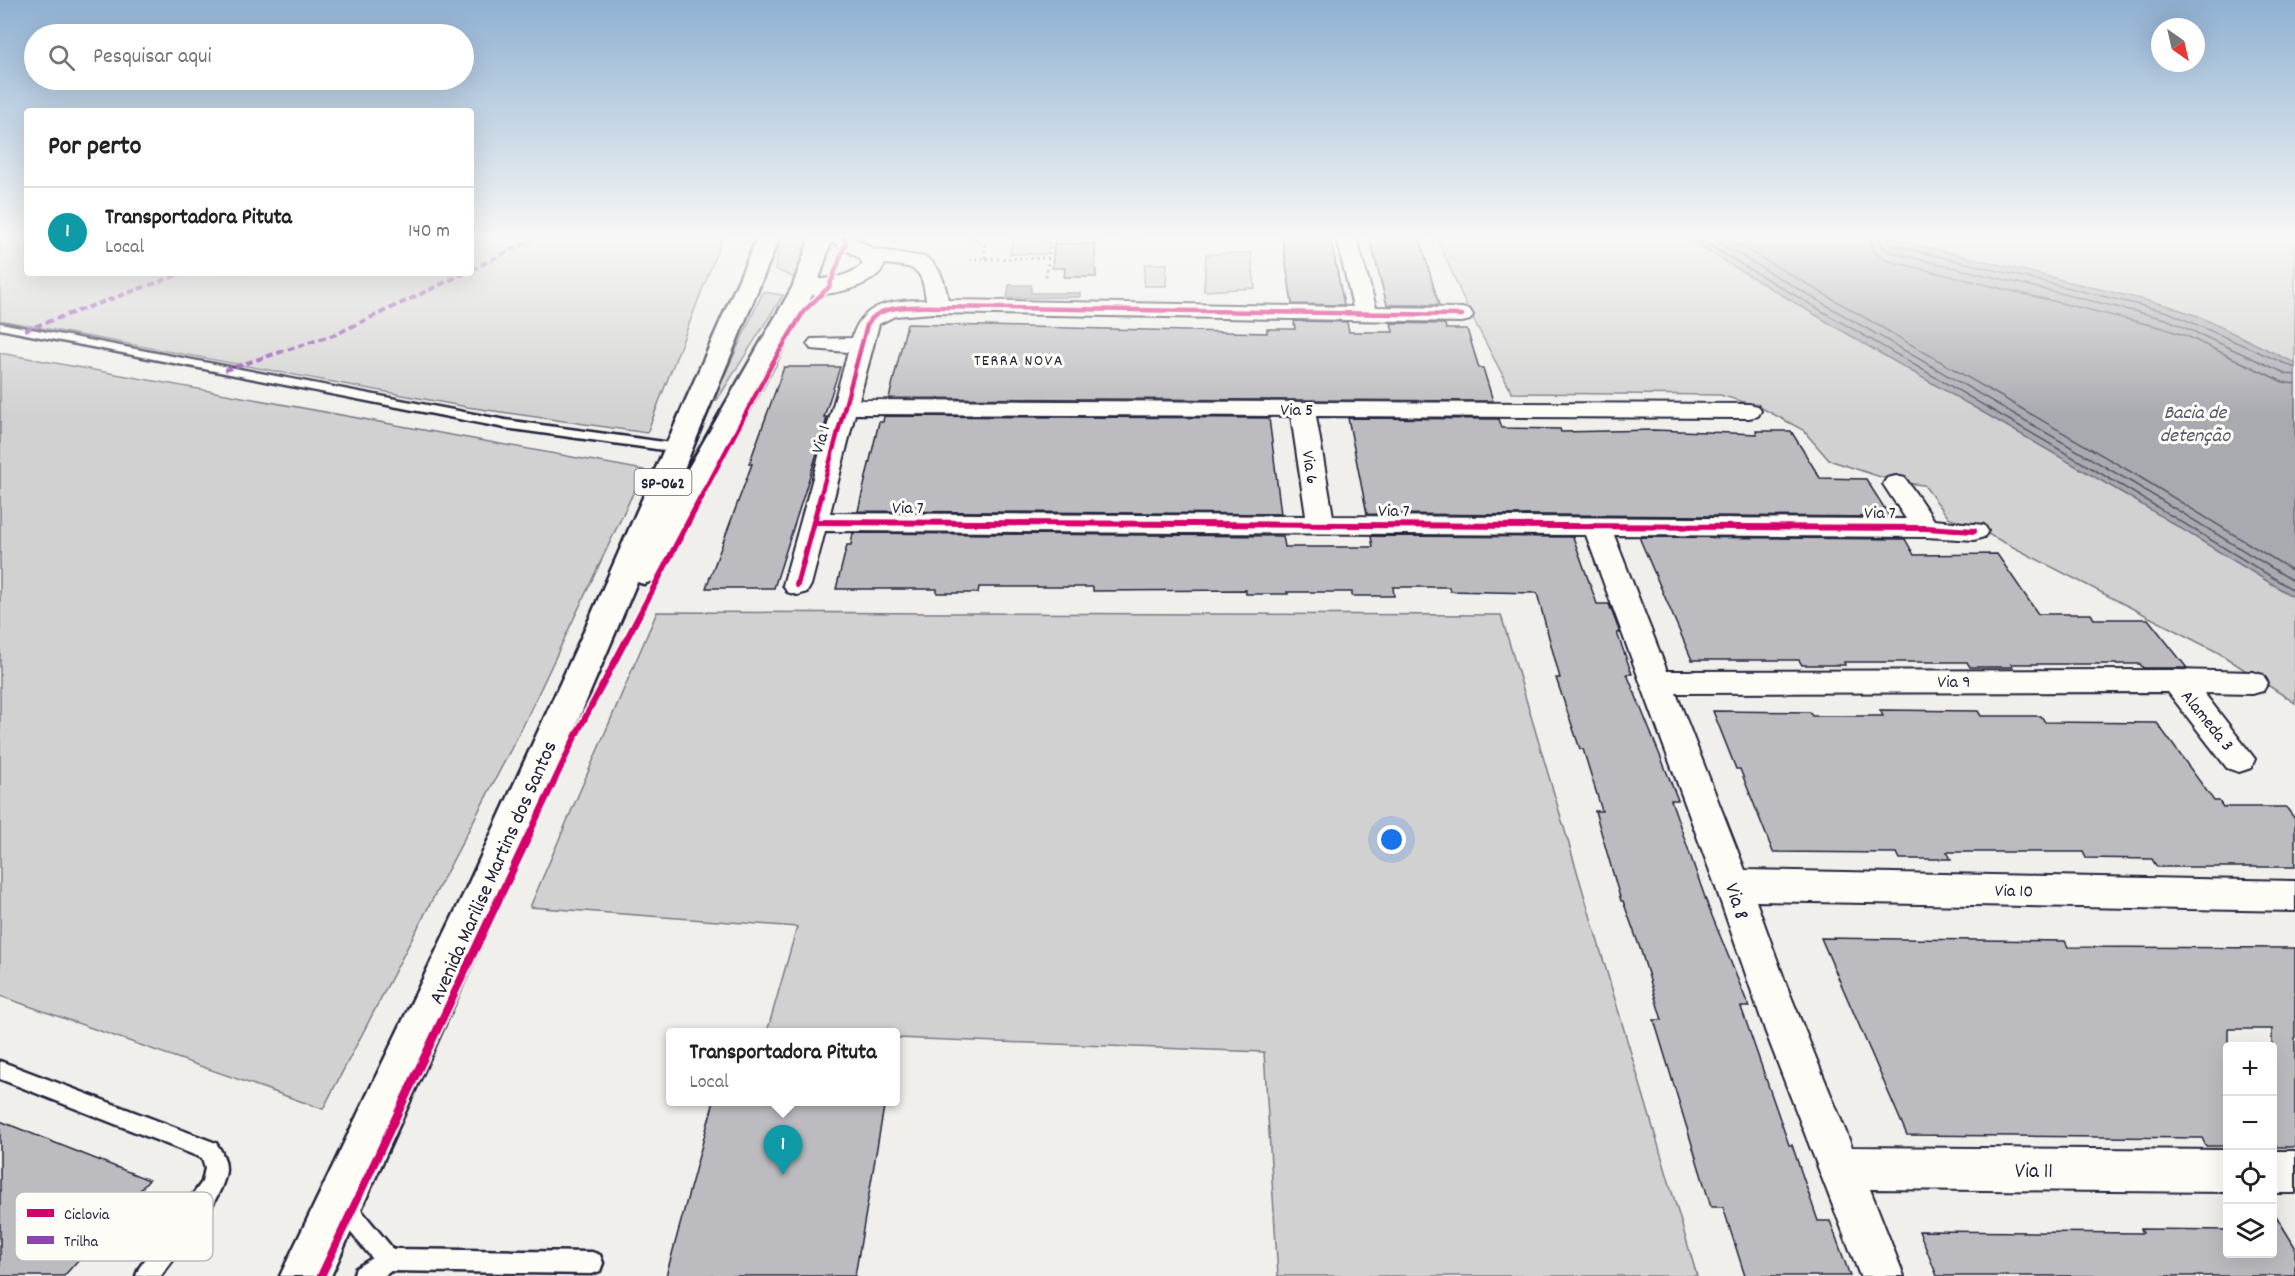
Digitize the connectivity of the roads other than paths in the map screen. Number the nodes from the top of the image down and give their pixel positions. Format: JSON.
{"nodes":[{"id":1,"x":744,"y":296,"type":"edge"},
{"id":2,"x":779,"y":296,"type":"edge"},
{"id":3,"x":926,"y":296,"type":"edge"},
{"id":4,"x":1361,"y":296,"type":"edge"},
{"id":5,"x":930,"y":308,"type":"junction"},
{"id":6,"x":1366,"y":313,"type":"junction"},
{"id":7,"x":1462,"y":315,"type":"dead end"},
{"id":8,"x":0,"y":326,"type":"edge"},
{"id":9,"x":819,"y":344,"type":"dead end"},
{"id":10,"x":861,"y":345,"type":"junction"},
{"id":11,"x":846,"y":407,"type":"junction"},
{"id":12,"x":1302,"y":409,"type":"junction"},
{"id":13,"x":1749,"y":411,"type":"dead end"},
{"id":14,"x":678,"y":448,"type":"junction"},
{"id":15,"x":1896,"y":484,"type":"dead end"},
{"id":16,"x":814,"y":522,"type":"junction"},
{"id":17,"x":1321,"y":525,"type":"junction"},
{"id":18,"x":1596,"y":525,"type":"junction"},
{"id":19,"x":1926,"y":528,"type":"junction"},
{"id":20,"x":1974,"y":531,"type":"dead end"},
{"id":21,"x":797,"y":585,"type":"dead end"},
{"id":22,"x":2176,"y":681,"type":"junction"},
{"id":23,"x":1656,"y":682,"type":"junction"},
{"id":24,"x":2252,"y":683,"type":"dead end"},
{"id":25,"x":557,"y":729,"type":"junction"},
{"id":26,"x":2239,"y":759,"type":"dead end"},
{"id":27,"x":1733,"y":885,"type":"junction"},
{"id":28,"x":2295,"y":896,"type":"edge"},
{"id":29,"x":0,"y":1070,"type":"edge"},
{"id":30,"x":1841,"y":1168,"type":"junction"},
{"id":31,"x":2223,"y":1171,"type":"edge"},
{"id":32,"x":2277,"y":1172,"type":"edge"},
{"id":33,"x":2295,"y":1172,"type":"edge"},
{"id":34,"x":208,"y":1192,"type":"edge"},
{"id":35,"x":341,"y":1203,"type":"junction"},
{"id":36,"x":388,"y":1260,"type":"junction"},
{"id":37,"x":158,"y":1261,"type":"edge"},
{"id":38,"x":592,"y":1263,"type":"dead end"},
{"id":39,"x":147,"y":1276,"type":"edge"},
{"id":40,"x":305,"y":1276,"type":"edge"},
{"id":41,"x":364,"y":1276,"type":"edge"},
{"id":42,"x":1882,"y":1276,"type":"edge"}],
"edges":[{"from":1,"to":14,"type":"main road","name":"Avenida Marilise Martins dos Santos","number":"SP-062"},
{"from":2,"to":25,"type":"main road","name":"Avenida Marilise Martins dos Santos","number":"SP-062"},
{"from":3,"to":5,"type":"street"},
{"from":4,"to":6,"type":"street"},
{"from":5,"to":6,"type":"street"},
{"from":5,"to":10,"type":"street","name":"Via 1"},
{"from":6,"to":7,"type":"street"},
{"from":8,"to":14,"type":"lane"},
{"from":9,"to":10,"type":"street"},
{"from":10,"to":11,"type":"street","name":"Via 1"},
{"from":11,"to":12,"type":"street","name":"Via 5"},
{"from":11,"to":16,"type":"street","name":"Via 1"},
{"from":12,"to":13,"type":"street","name":"Via 5"},
{"from":12,"to":17,"type":"street","name":"Via 6"},
{"from":14,"to":25,"type":"main road","name":"Avenida Marilise Martins dos Santos","number":"SP-062"},
{"from":15,"to":19,"type":"street"},
{"from":16,"to":17,"type":"street","name":"Via 7"},
{"from":16,"to":21,"type":"street","name":"Via 1"},
{"from":17,"to":18,"type":"street","name":"Via 7"},
{"from":18,"to":19,"type":"street","name":"Via 7"},
{"from":18,"to":23,"type":"street","name":"Via 8"},
{"from":19,"to":20,"type":"street","name":"Via 7"},
{"from":22,"to":23,"type":"street","name":"Via 9"},
{"from":22,"to":24,"type":"street","name":"Via 9"},
{"from":22,"to":26,"type":"street","name":"Alameda 3"},
{"from":23,"to":27,"type":"street","name":"Via 8"},
{"from":25,"to":35,"type":"main road","name":"Avenida Marilise Martins dos Santos","number":"SP-062"},
{"from":27,"to":28,"type":"street","name":"Via 10"},
{"from":27,"to":30,"type":"street","name":"Via 8"},
{"from":29,"to":34,"type":"lane"},
{"from":30,"to":31,"type":"street","name":"Via 11"},
{"from":30,"to":42,"type":"street","name":"Via 8"},
{"from":32,"to":33,"type":"street"},
{"from":35,"to":36,"type":"lane"},
{"from":35,"to":40,"type":"main road","name":"Avenida Marilise Martins dos Santos","number":"SP-062"},
{"from":36,"to":38,"type":"lane"},
{"from":36,"to":41,"type":"lane"},
{"from":37,"to":39,"type":"lane"}]}
